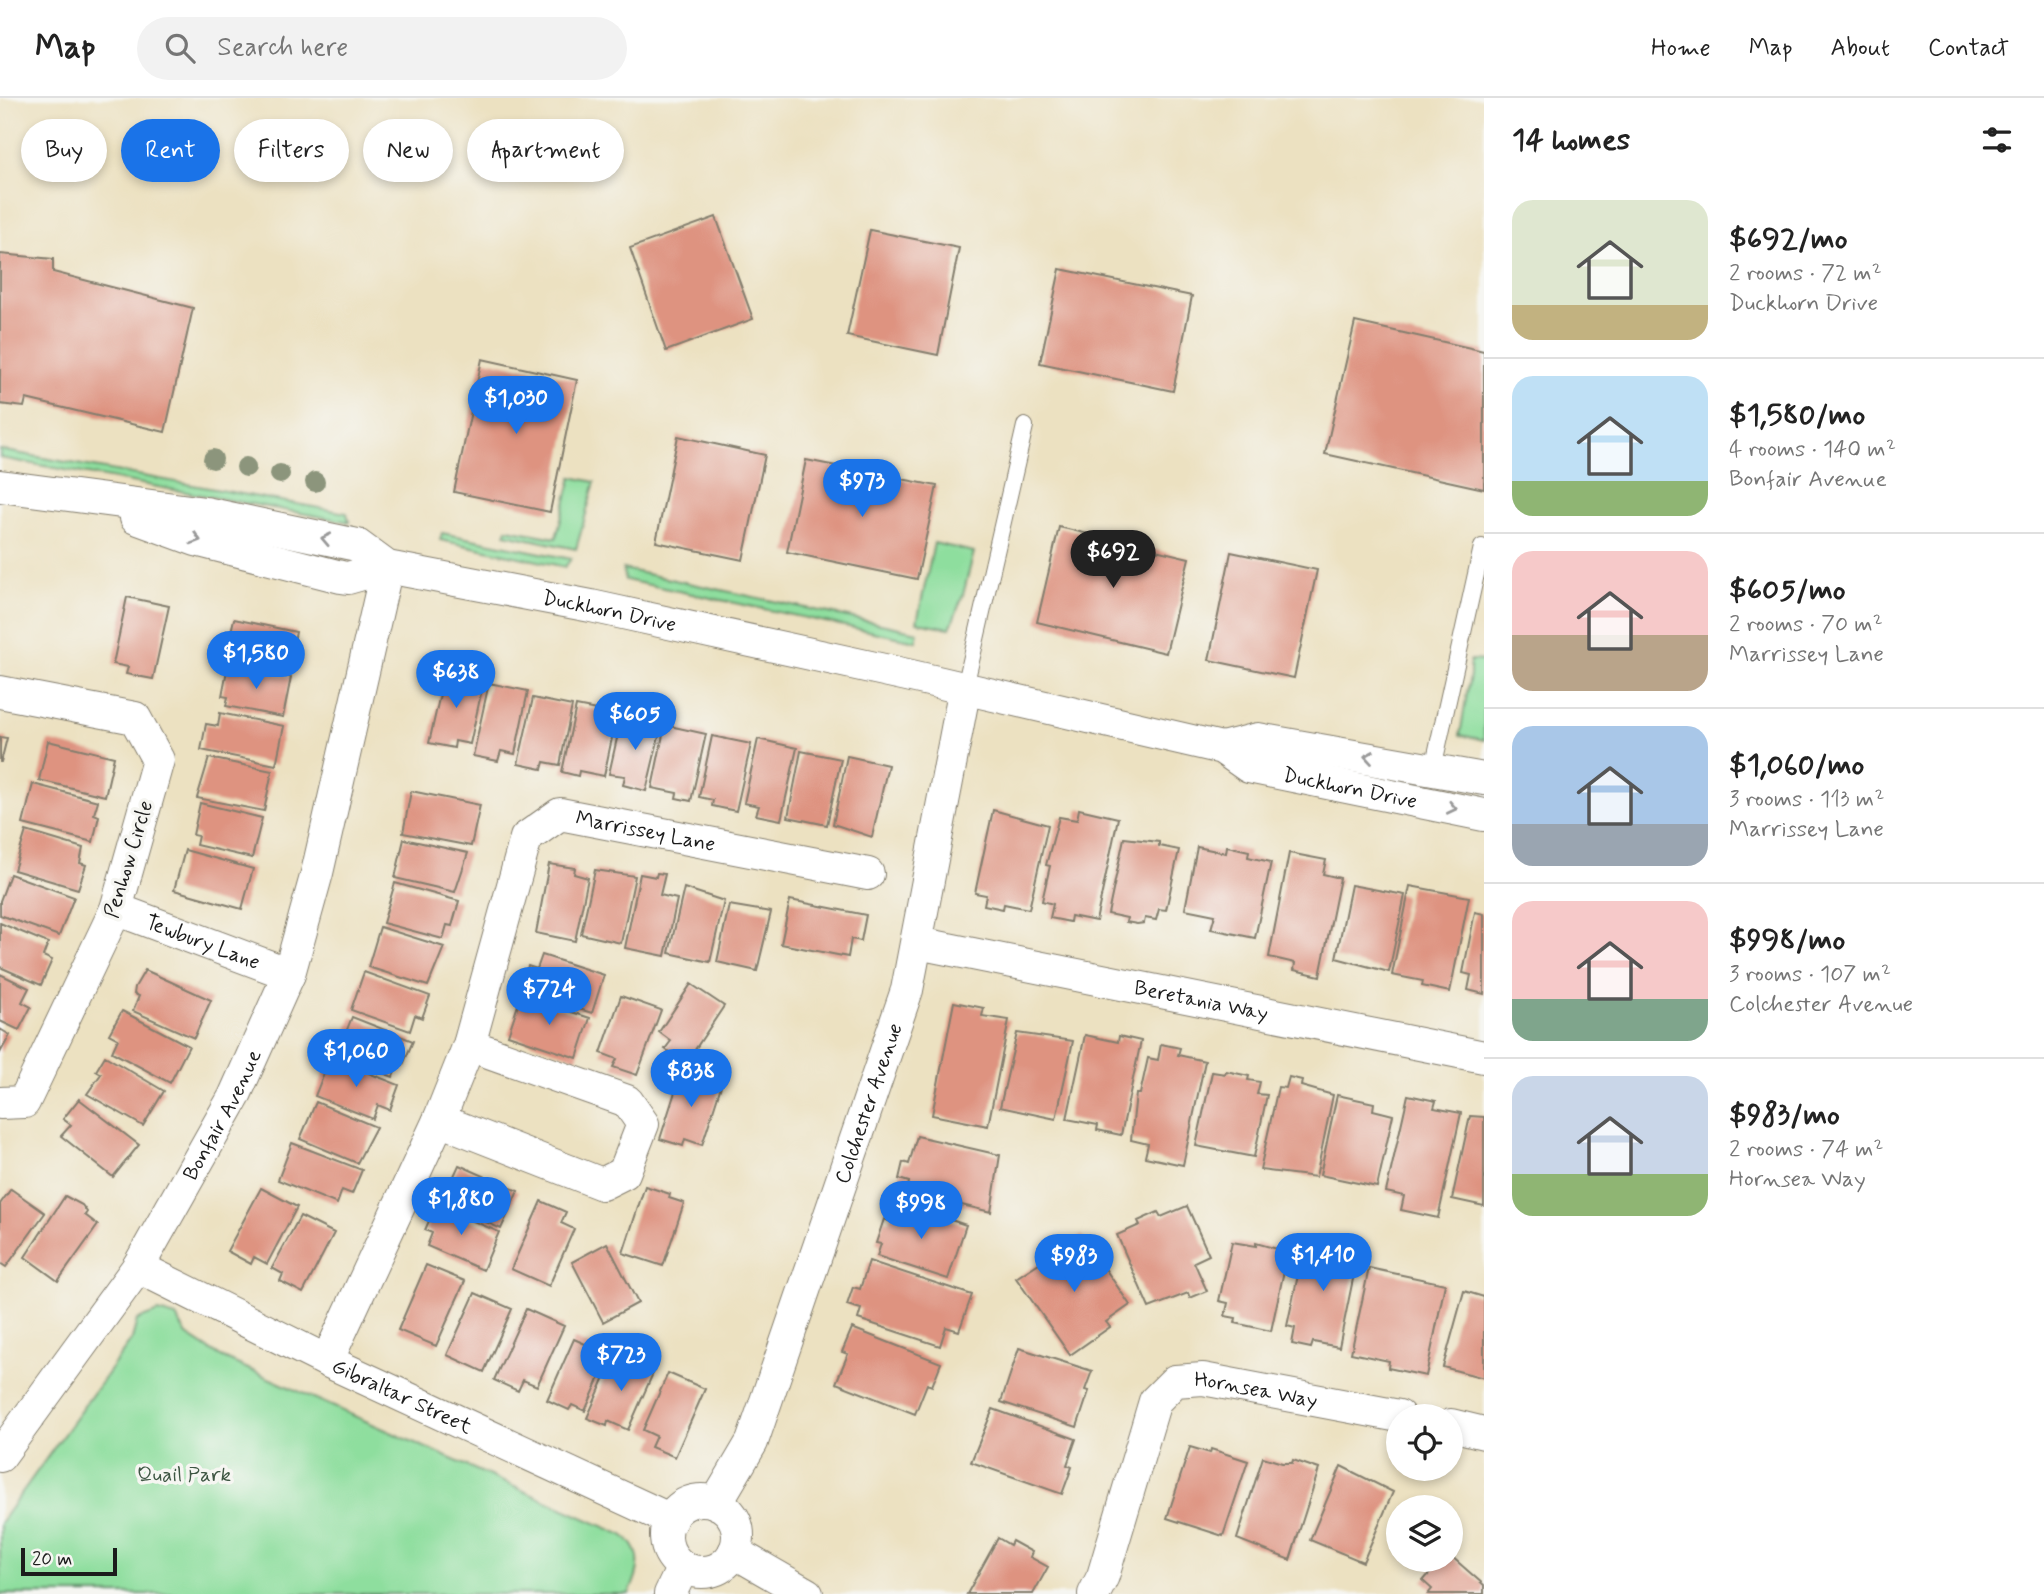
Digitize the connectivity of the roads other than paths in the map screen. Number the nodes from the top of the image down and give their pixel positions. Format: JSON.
{"nodes":[{"id":1,"x":1025,"y":426,"type":"dead end"},
{"id":2,"x":0,"y":486,"type":"edge"},
{"id":3,"x":1482,"y":547,"type":"dead end"},
{"id":4,"x":387,"y":567,"type":"junction"},
{"id":5,"x":965,"y":687,"type":"junction"},
{"id":6,"x":0,"y":692,"type":"edge"},
{"id":7,"x":1222,"y":748,"type":"junction"},
{"id":8,"x":1433,"y":768,"type":"junction"},
{"id":9,"x":1484,"y":779,"type":"edge"},
{"id":10,"x":1484,"y":815,"type":"edge"},
{"id":11,"x":868,"y":874,"type":"dead end"},
{"id":12,"x":116,"y":909,"type":"junction"},
{"id":13,"x":918,"y":943,"type":"junction"},
{"id":14,"x":289,"y":974,"type":"junction"},
{"id":15,"x":469,"y":1045,"type":"junction"},
{"id":16,"x":1484,"y":1057,"type":"edge"},
{"id":17,"x":0,"y":1103,"type":"edge"},
{"id":18,"x":439,"y":1119,"type":"junction"},
{"id":19,"x":138,"y":1267,"type":"junction"},
{"id":20,"x":327,"y":1361,"type":"junction"},
{"id":21,"x":1386,"y":1414,"type":"edge"},
{"id":22,"x":1463,"y":1428,"type":"edge"},
{"id":23,"x":1484,"y":1433,"type":"edge"},
{"id":24,"x":0,"y":1456,"type":"edge"},
{"id":25,"x":716,"y":1503,"type":"junction"},
{"id":26,"x":671,"y":1520,"type":"junction"},
{"id":27,"x":734,"y":1552,"type":"junction"},
{"id":28,"x":676,"y":1581,"type":"edge"},
{"id":29,"x":807,"y":1594,"type":"edge"},
{"id":30,"x":1094,"y":1594,"type":"edge"}],
"edges":[{"from":1,"to":5,"type":"lane"},
{"from":2,"to":4,"type":"street"},
{"from":3,"to":8,"type":"lane"},
{"from":4,"to":5,"type":"street","name":"Duckhorn Drive"},
{"from":4,"to":14,"type":"street","name":"Bonfair Avenue"},
{"from":5,"to":7,"type":"street","name":"Duckhorn Drive"},
{"from":5,"to":13,"type":"street","name":"Colchester Avenue"},
{"from":6,"to":12,"type":"street","name":"Penhow Circle"},
{"from":8,"to":7,"type":"street","name":"Duckhorn Drive","one_way":true},
{"from":7,"to":10,"type":"street","name":"Duckhorn Drive","one_way":true},
{"from":8,"to":9,"type":"street","name":"Duckhorn Drive"},
{"from":11,"to":15,"type":"street","name":"Marrissey Lane"},
{"from":12,"to":14,"type":"street","name":"Tewbury Lane"},
{"from":12,"to":17,"type":"street","name":"Penhow Circle"},
{"from":13,"to":16,"type":"street","name":"Beretania Way"},
{"from":13,"to":25,"type":"street","name":"Colchester Avenue"},
{"from":14,"to":19,"type":"street","name":"Bonfair Avenue"},
{"from":15,"to":18,"type":"street","name":"Marrissey Lane"},
{"from":15,"to":18,"type":"street"},
{"from":18,"to":20,"type":"street","name":"Marrissey Lane"},
{"from":19,"to":20,"type":"street","name":"Gibraltar Street"},
{"from":19,"to":24,"type":"street","name":"Bonfair Avenue"},
{"from":20,"to":26,"type":"street","name":"Gibraltar Street"},
{"from":21,"to":30,"type":"street","name":"Hornsea Way"},
{"from":22,"to":23,"type":"street"},
{"from":25,"to":26,"type":"street"},
{"from":25,"to":27,"type":"street"},
{"from":26,"to":28,"type":"street"},
{"from":27,"to":28,"type":"street"},
{"from":27,"to":29,"type":"street"}]}
